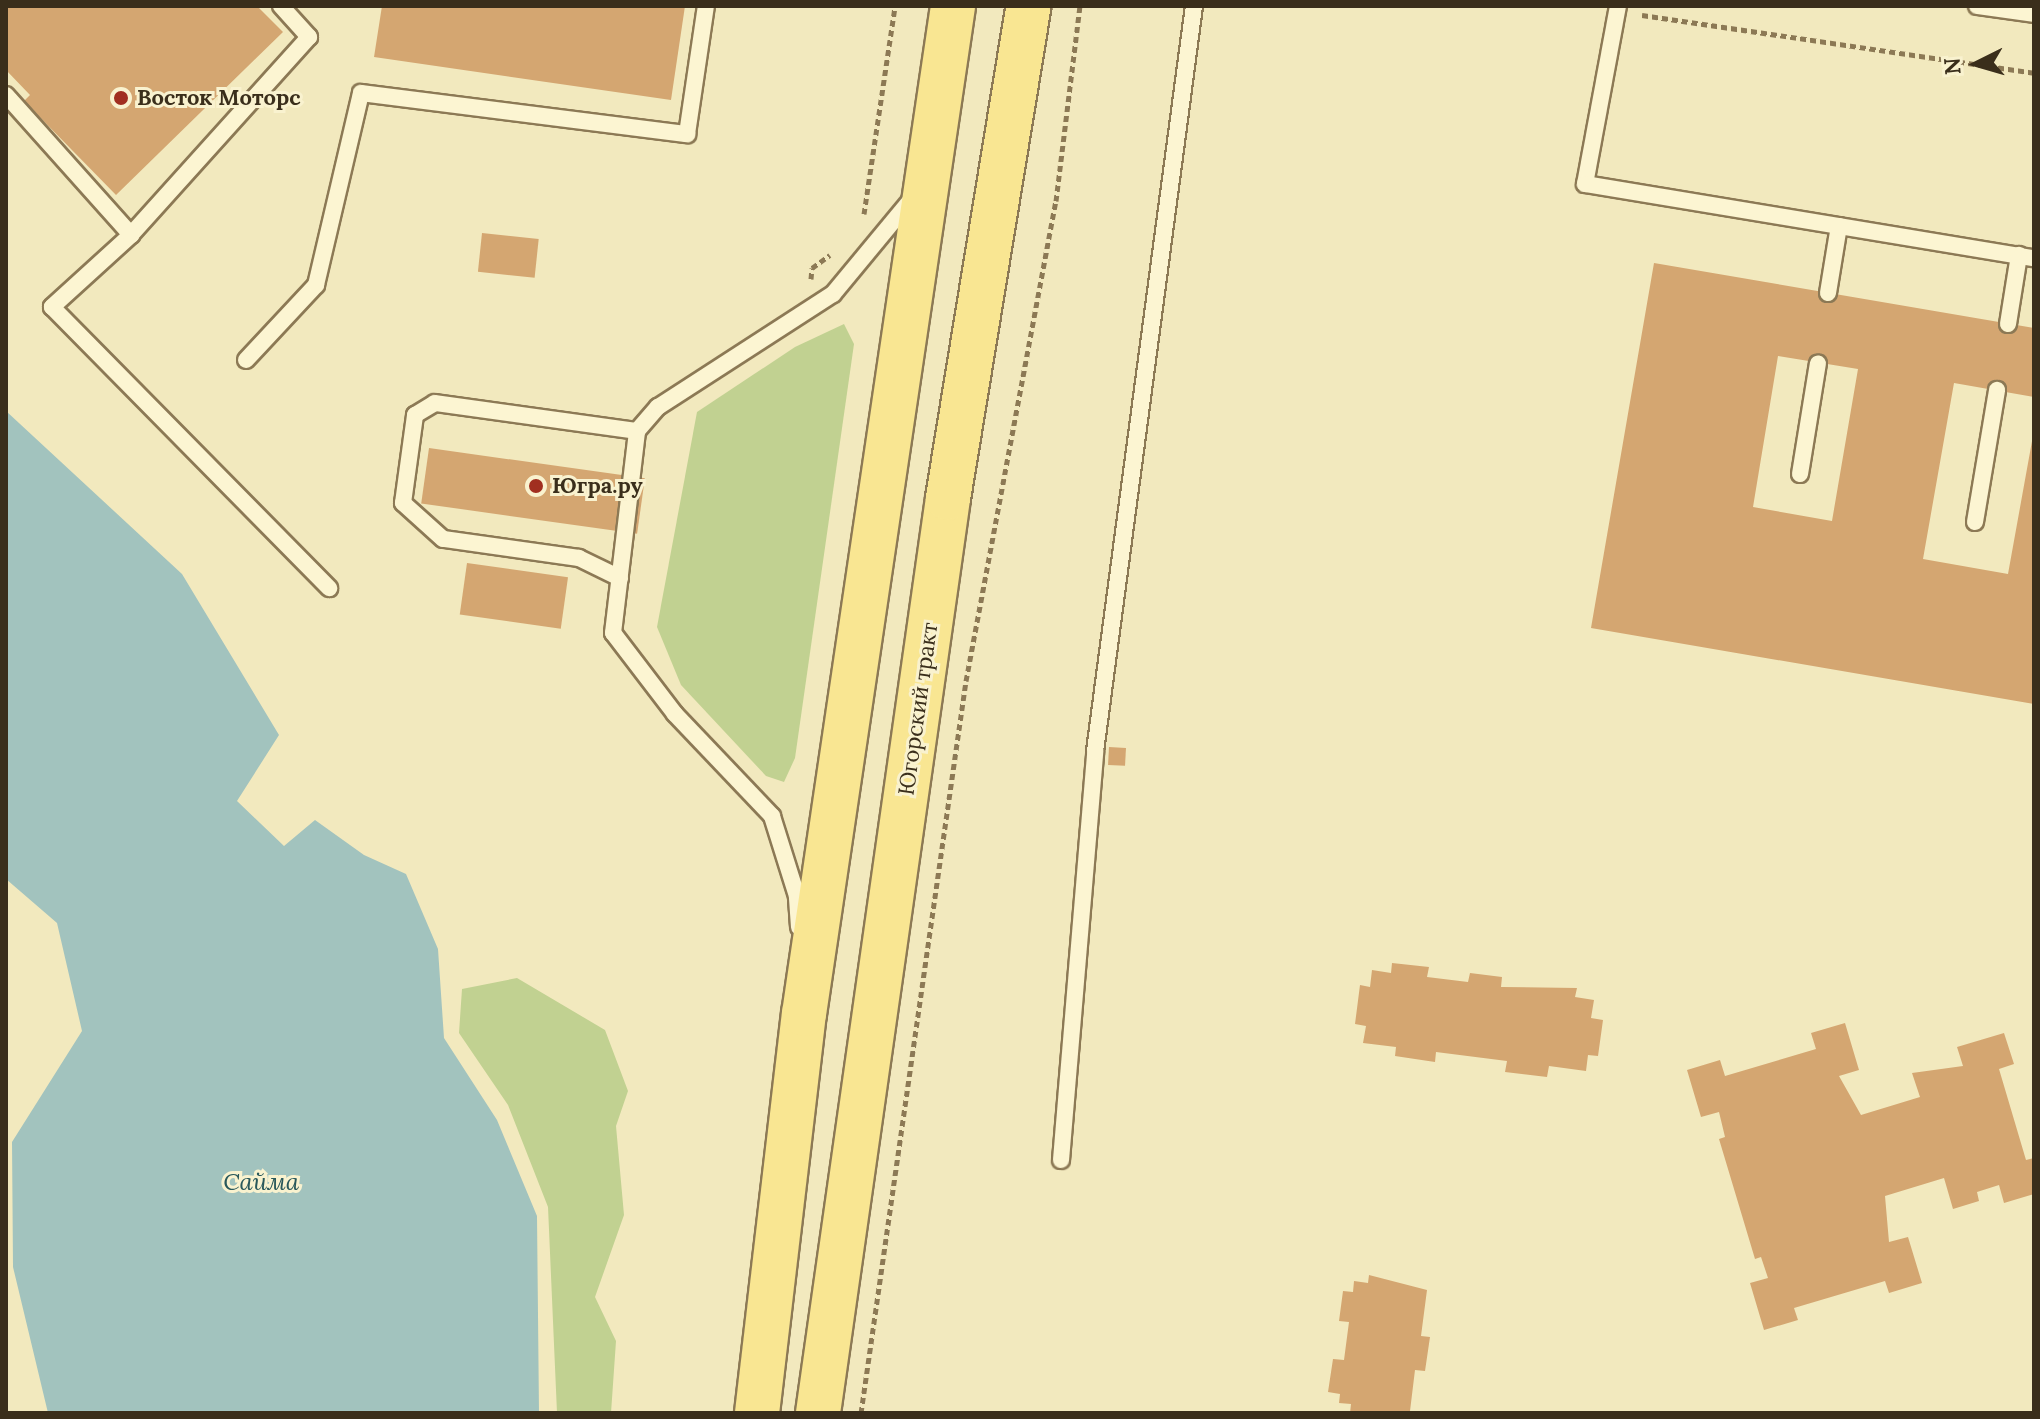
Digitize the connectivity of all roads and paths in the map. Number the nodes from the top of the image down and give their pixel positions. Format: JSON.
{"nodes":[{"id":1,"x":281,"y":6,"type":"edge"},
{"id":2,"x":706,"y":6,"type":"edge"},
{"id":3,"x":895,"y":6,"type":"edge"},
{"id":4,"x":953,"y":6,"type":"edge"},
{"id":5,"x":1029,"y":6,"type":"edge"},
{"id":6,"x":1080,"y":6,"type":"edge"},
{"id":7,"x":1194,"y":6,"type":"edge"},
{"id":8,"x":1977,"y":6,"type":"edge"},
{"id":9,"x":1617,"y":8,"type":"edge"},
{"id":10,"x":2034,"y":14,"type":"edge"},
{"id":11,"x":2034,"y":73,"type":"edge"},
{"id":12,"x":6,"y":95,"type":"edge"},
{"id":13,"x":925,"y":182,"type":"junction"},
{"id":14,"x":1839,"y":226,"type":"junction"},
{"id":15,"x":859,"y":228,"type":"dead end"},
{"id":16,"x":131,"y":235,"type":"junction"},
{"id":17,"x":843,"y":245,"type":"dead end"},
{"id":18,"x":2027,"y":257,"type":"edge"},
{"id":19,"x":1828,"y":293,"type":"dead end"},
{"id":20,"x":809,"y":310,"type":"junction"},
{"id":21,"x":2008,"y":324,"type":"dead end"},
{"id":22,"x":246,"y":360,"type":"dead end"},
{"id":23,"x":1818,"y":363,"type":"dead end"},
{"id":24,"x":1997,"y":390,"type":"dead end"},
{"id":25,"x":637,"y":431,"type":"junction"},
{"id":26,"x":1800,"y":474,"type":"dead end"},
{"id":27,"x":1975,"y":522,"type":"dead end"},
{"id":28,"x":620,"y":578,"type":"junction"},
{"id":29,"x":329,"y":588,"type":"dead end"},
{"id":30,"x":804,"y":1014,"type":"junction"},
{"id":31,"x":1061,"y":1160,"type":"dead end"},
{"id":32,"x":757,"y":1413,"type":"edge"},
{"id":33,"x":818,"y":1413,"type":"edge"},
{"id":34,"x":861,"y":1413,"type":"edge"}],
"edges":[{"from":1,"to":16,"type":"lane"},
{"from":2,"to":22,"type":"lane"},
{"from":3,"to":15,"type":"path"},
{"from":4,"to":13,"type":"main road"},
{"from":5,"to":33,"type":"main road","name":"Югорский тракт"},
{"from":6,"to":34,"type":"path"},
{"from":7,"to":31,"type":"lane"},
{"from":8,"to":10,"type":"lane"},
{"from":9,"to":11,"type":"path"},
{"from":9,"to":14,"type":"lane"},
{"from":12,"to":16,"type":"lane"},
{"from":13,"to":20,"type":"lane"},
{"from":13,"to":30,"type":"main road"},
{"from":14,"to":18,"type":"lane"},
{"from":14,"to":19,"type":"lane"},
{"from":16,"to":29,"type":"lane"},
{"from":17,"to":20,"type":"path"},
{"from":18,"to":21,"type":"lane"},
{"from":20,"to":25,"type":"lane"},
{"from":23,"to":26,"type":"lane"},
{"from":24,"to":27,"type":"lane"},
{"from":25,"to":28,"type":"lane"},
{"from":25,"to":28,"type":"lane"},
{"from":28,"to":30,"type":"lane"},
{"from":30,"to":32,"type":"main road"}]}
